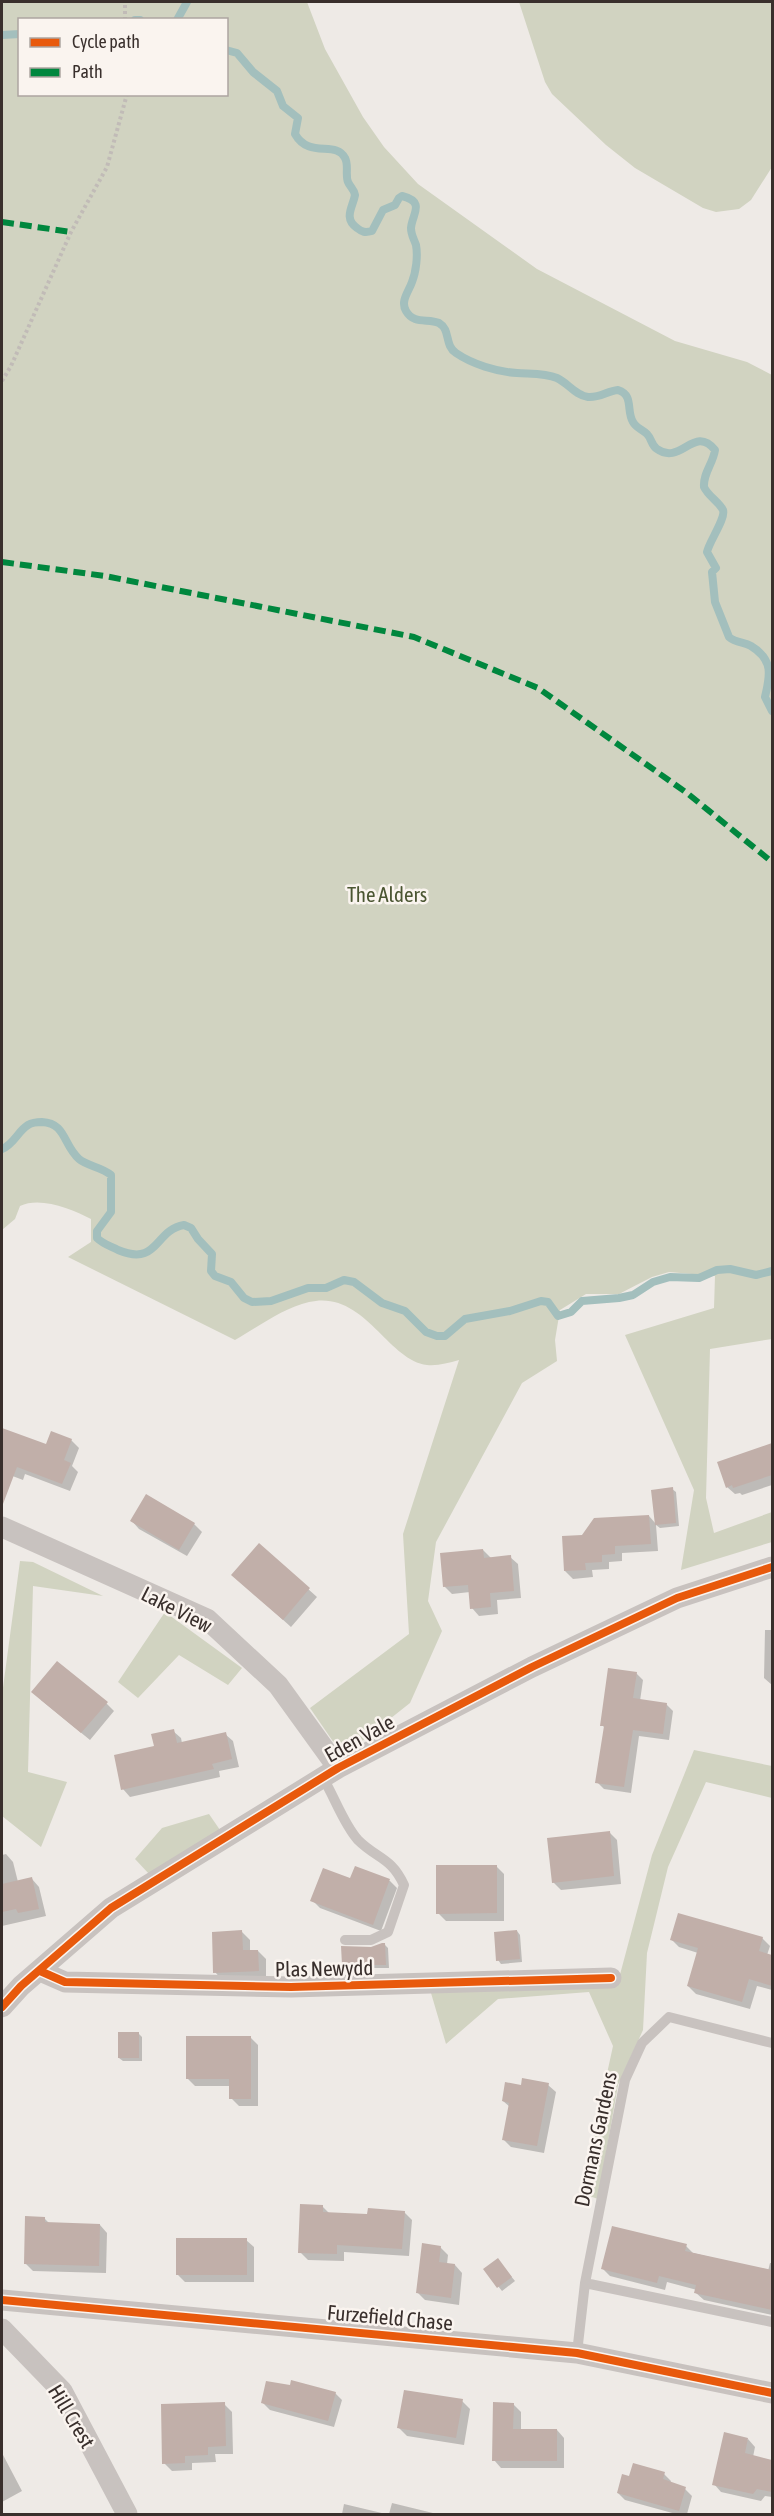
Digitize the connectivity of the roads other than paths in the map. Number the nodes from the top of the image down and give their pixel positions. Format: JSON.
{"nodes":[{"id":1,"x":2,"y":1527,"type":"edge"},
{"id":2,"x":772,"y":1567,"type":"edge"},
{"id":3,"x":331,"y":1773,"type":"junction"},
{"id":4,"x":345,"y":1940,"type":"dead end"},
{"id":5,"x":40,"y":1971,"type":"junction"},
{"id":6,"x":611,"y":1978,"type":"dead end"},
{"id":7,"x":11,"y":1984,"type":"edge"},
{"id":8,"x":2,"y":2007,"type":"edge"},
{"id":9,"x":772,"y":2043,"type":"edge"},
{"id":10,"x":585,"y":2283,"type":"junction"},
{"id":11,"x":2,"y":2300,"type":"edge"},
{"id":12,"x":772,"y":2322,"type":"edge"},
{"id":13,"x":2,"y":2329,"type":"edge"},
{"id":14,"x":577,"y":2353,"type":"junction"},
{"id":15,"x":772,"y":2393,"type":"edge"},
{"id":16,"x":127,"y":2514,"type":"edge"}],
"edges":[{"from":1,"to":3,"type":"street","name":"Lake View"},
{"from":2,"to":3,"type":"street","name":"Eden Vale"},
{"from":3,"to":4,"type":"lane"},
{"from":3,"to":5,"type":"street","name":"Eden Vale"},
{"from":5,"to":6,"type":"street","name":"Plas Newydd"},
{"from":5,"to":7,"type":"street","name":"Eden Vale"},
{"from":7,"to":8,"type":"street","name":"Eden Vale"},
{"from":9,"to":10,"type":"lane","name":"Dormans Gardens"},
{"from":10,"to":12,"type":"lane"},
{"from":10,"to":14,"type":"lane","name":"Dormans Gardens"},
{"from":11,"to":14,"type":"street","name":"Furzefield Chase"},
{"from":13,"to":16,"type":"street","name":"Hill Crest"},
{"from":14,"to":15,"type":"street","name":"Furzefield Chase"}]}
